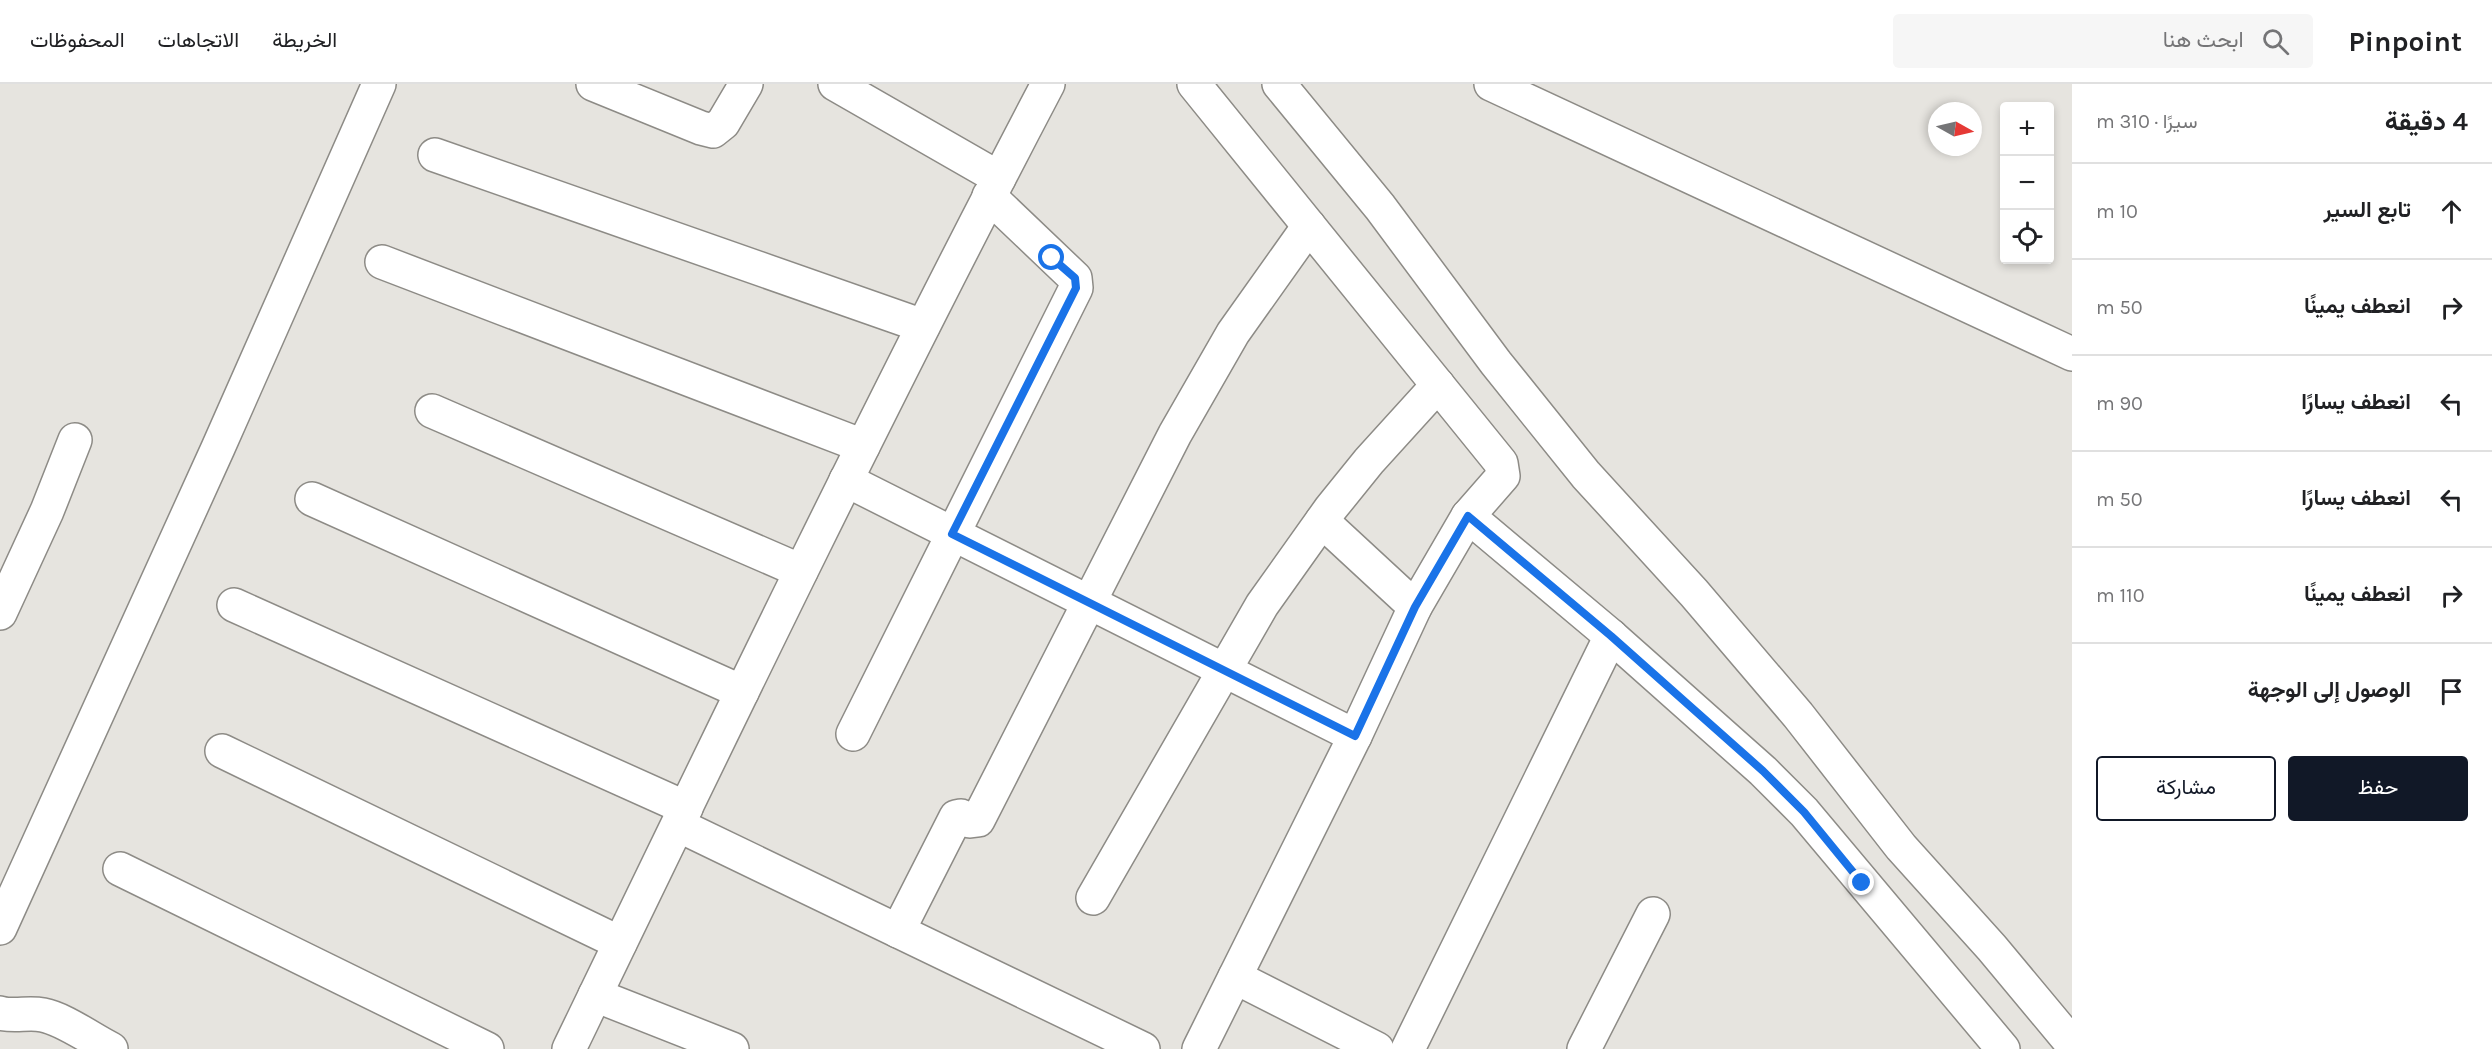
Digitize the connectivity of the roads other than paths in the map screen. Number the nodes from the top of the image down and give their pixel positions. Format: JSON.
{"nodes":[{"id":1,"x":379,"y":84,"type":"edge"},
{"id":2,"x":593,"y":84,"type":"edge"},
{"id":3,"x":746,"y":84,"type":"edge"},
{"id":4,"x":835,"y":84,"type":"edge"},
{"id":5,"x":1048,"y":84,"type":"edge"},
{"id":6,"x":1194,"y":84,"type":"edge"},
{"id":7,"x":1279,"y":84,"type":"edge"},
{"id":8,"x":1491,"y":84,"type":"edge"},
{"id":9,"x":435,"y":155,"type":"dead end"},
{"id":10,"x":994,"y":187,"type":"junction"},
{"id":11,"x":1310,"y":226,"type":"junction"},
{"id":12,"x":382,"y":262,"type":"dead end"},
{"id":13,"x":922,"y":326,"type":"junction"},
{"id":14,"x":2072,"y":354,"type":"edge"},
{"id":15,"x":1438,"y":385,"type":"junction"},
{"id":16,"x":432,"y":411,"type":"dead end"},
{"id":17,"x":75,"y":440,"type":"dead end"},
{"id":18,"x":863,"y":446,"type":"junction"},
{"id":19,"x":846,"y":480,"type":"junction"},
{"id":20,"x":312,"y":499,"type":"dead end"},
{"id":21,"x":1468,"y":516,"type":"junction"},
{"id":22,"x":1322,"y":520,"type":"junction"},
{"id":23,"x":952,"y":534,"type":"junction"},
{"id":24,"x":801,"y":571,"type":"junction"},
{"id":25,"x":1090,"y":603,"type":"junction"},
{"id":26,"x":234,"y":605,"type":"dead end"},
{"id":27,"x":1415,"y":607,"type":"junction"},
{"id":28,"x":0,"y":613,"type":"edge"},
{"id":29,"x":1611,"y":636,"type":"junction"},
{"id":30,"x":1225,"y":670,"type":"junction"},
{"id":31,"x":742,"y":692,"type":"junction"},
{"id":32,"x":853,"y":734,"type":"dead end"},
{"id":33,"x":1355,"y":736,"type":"junction"},
{"id":34,"x":222,"y":751,"type":"dead end"},
{"id":35,"x":682,"y":816,"type":"junction"},
{"id":36,"x":120,"y":869,"type":"dead end"},
{"id":37,"x":1094,"y":898,"type":"dead end"},
{"id":38,"x":4,"y":909,"type":"edge"},
{"id":39,"x":1653,"y":914,"type":"dead end"},
{"id":40,"x":897,"y":931,"type":"junction"},
{"id":41,"x":620,"y":944,"type":"junction"},
{"id":42,"x":1235,"y":977,"type":"junction"},
{"id":43,"x":595,"y":995,"type":"junction"},
{"id":44,"x":0,"y":1013,"type":"edge"},
{"id":45,"x":691,"y":1042,"type":"edge"},
{"id":46,"x":2072,"y":1044,"type":"edge"},
{"id":47,"x":111,"y":1049,"type":"edge"},
{"id":48,"x":487,"y":1049,"type":"edge"},
{"id":49,"x":569,"y":1049,"type":"edge"},
{"id":50,"x":732,"y":1049,"type":"edge"},
{"id":51,"x":1143,"y":1049,"type":"edge"},
{"id":52,"x":1199,"y":1049,"type":"edge"},
{"id":53,"x":1377,"y":1049,"type":"edge"},
{"id":54,"x":1408,"y":1049,"type":"edge"},
{"id":55,"x":1584,"y":1049,"type":"edge"},
{"id":56,"x":2003,"y":1049,"type":"edge"}],
"edges":[{"from":1,"to":38,"type":"street"},
{"from":2,"to":3,"type":"street"},
{"from":4,"to":10,"type":"street"},
{"from":5,"to":10,"type":"street"},
{"from":6,"to":11,"type":"street"},
{"from":7,"to":46,"type":"street"},
{"from":8,"to":14,"type":"street"},
{"from":9,"to":13,"type":"street"},
{"from":10,"to":13,"type":"street"},
{"from":10,"to":23,"type":"street"},
{"from":11,"to":15,"type":"street"},
{"from":11,"to":25,"type":"street"},
{"from":12,"to":18,"type":"street"},
{"from":13,"to":18,"type":"street"},
{"from":15,"to":21,"type":"street"},
{"from":15,"to":22,"type":"street"},
{"from":16,"to":24,"type":"street"},
{"from":17,"to":28,"type":"street"},
{"from":18,"to":19,"type":"street"},
{"from":19,"to":23,"type":"street"},
{"from":19,"to":24,"type":"street"},
{"from":20,"to":31,"type":"street"},
{"from":21,"to":27,"type":"street"},
{"from":21,"to":29,"type":"street"},
{"from":22,"to":27,"type":"street"},
{"from":22,"to":30,"type":"street"},
{"from":23,"to":25,"type":"street"},
{"from":23,"to":32,"type":"street"},
{"from":24,"to":31,"type":"street"},
{"from":25,"to":30,"type":"street"},
{"from":25,"to":40,"type":"street"},
{"from":26,"to":35,"type":"street"},
{"from":27,"to":33,"type":"street"},
{"from":29,"to":54,"type":"street"},
{"from":29,"to":56,"type":"street"},
{"from":30,"to":33,"type":"street"},
{"from":30,"to":37,"type":"street"},
{"from":31,"to":35,"type":"street"},
{"from":33,"to":42,"type":"street"},
{"from":34,"to":41,"type":"street"},
{"from":35,"to":40,"type":"street"},
{"from":35,"to":41,"type":"street"},
{"from":36,"to":48,"type":"street"},
{"from":39,"to":55,"type":"street"},
{"from":40,"to":51,"type":"street"},
{"from":41,"to":43,"type":"street"},
{"from":42,"to":52,"type":"street"},
{"from":42,"to":53,"type":"street"},
{"from":43,"to":45,"type":"street"},
{"from":43,"to":49,"type":"street"},
{"from":44,"to":47,"type":"street"},
{"from":45,"to":50,"type":"street"}]}
